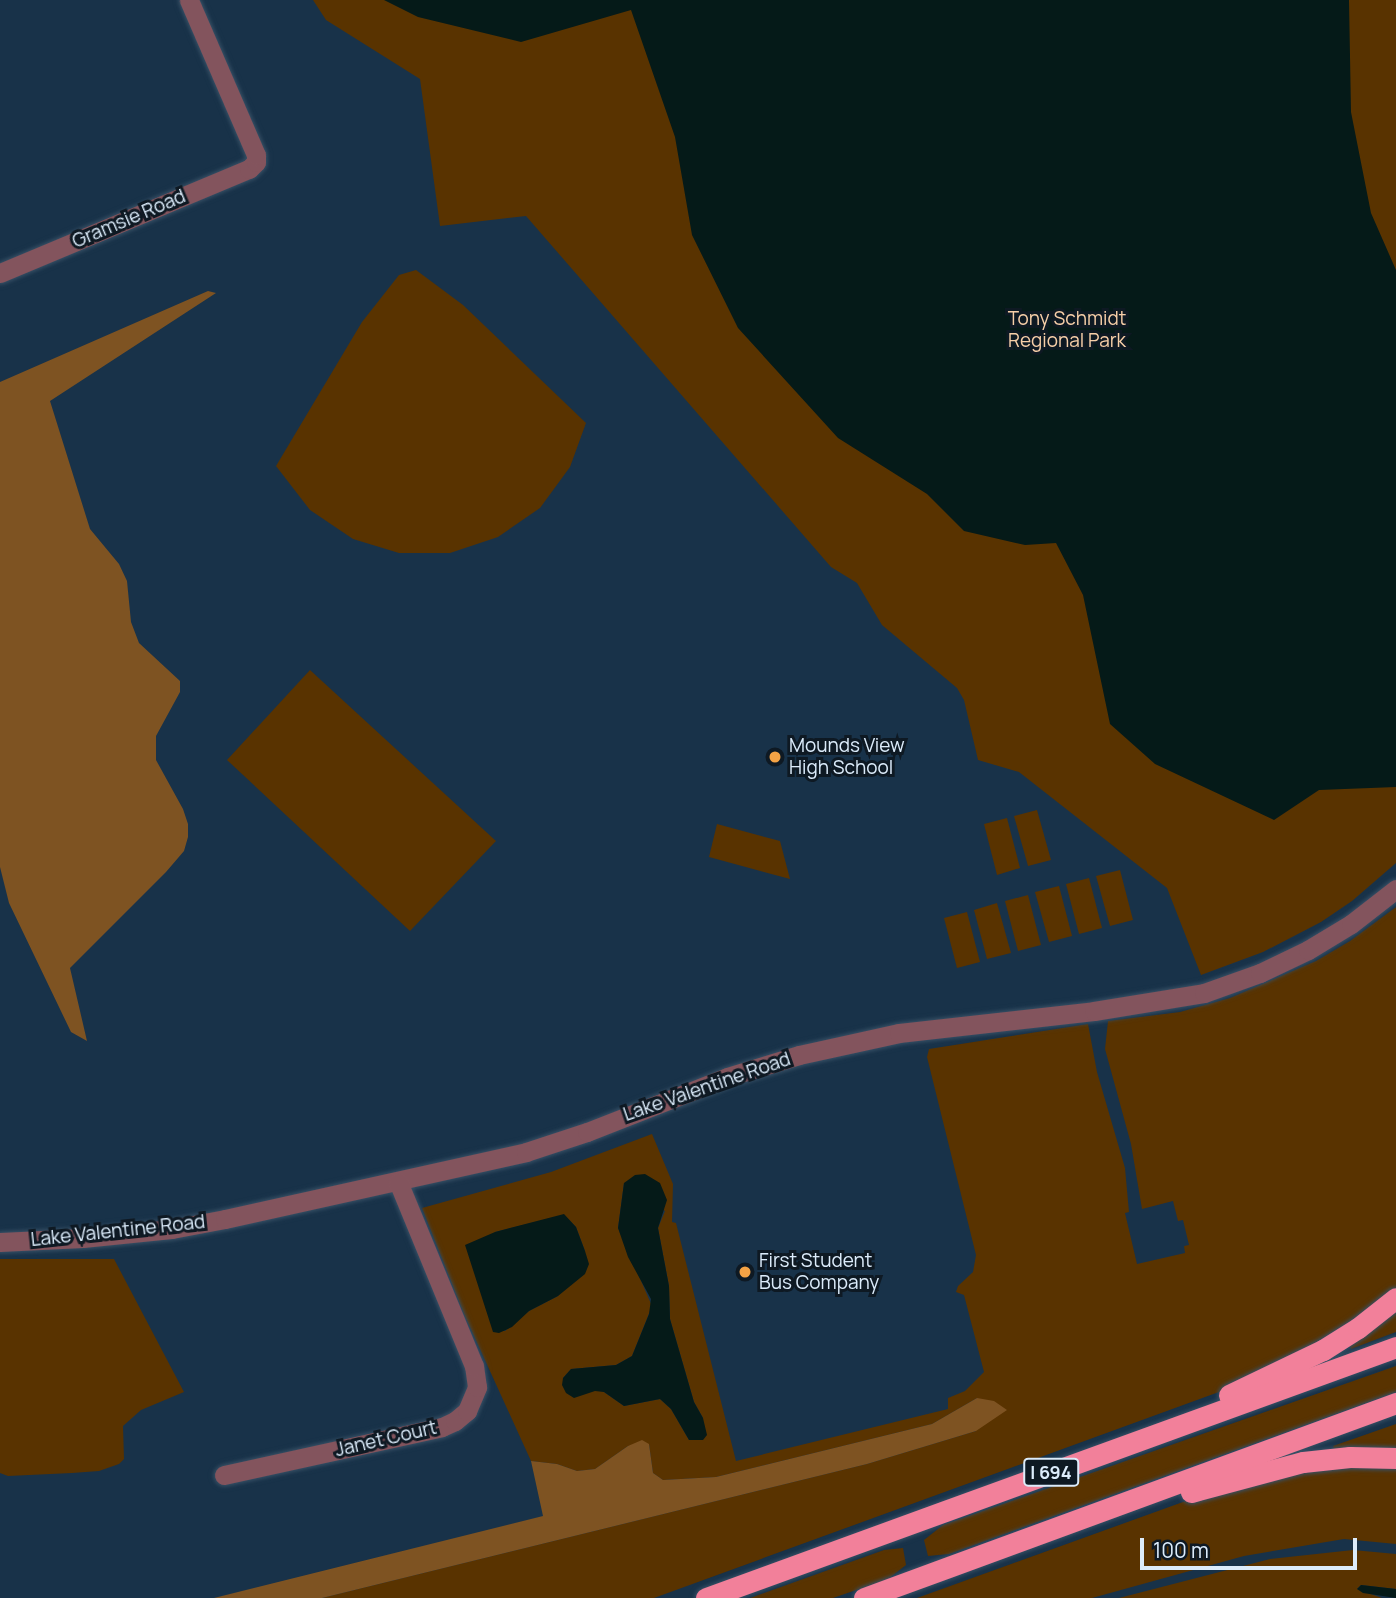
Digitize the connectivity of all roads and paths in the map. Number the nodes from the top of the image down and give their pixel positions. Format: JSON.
{"nodes":[{"id":1,"x":189,"y":0,"type":"edge"},
{"id":2,"x":0,"y":273,"type":"edge"},
{"id":3,"x":1396,"y":889,"type":"edge"},
{"id":4,"x":398,"y":1182,"type":"junction"},
{"id":5,"x":0,"y":1242,"type":"edge"},
{"id":6,"x":1396,"y":1298,"type":"edge"},
{"id":7,"x":1396,"y":1347,"type":"edge"},
{"id":8,"x":1396,"y":1403,"type":"edge"},
{"id":9,"x":1135,"y":1441,"type":"junction"},
{"id":10,"x":1396,"y":1458,"type":"edge"},
{"id":11,"x":224,"y":1475,"type":"dead end"},
{"id":12,"x":955,"y":1564,"type":"junction"},
{"id":13,"x":706,"y":1598,"type":"edge"},
{"id":14,"x":864,"y":1598,"type":"edge"}],
"edges":[{"from":1,"to":2,"type":"street","name":"Gramsie Road"},
{"from":3,"to":4,"type":"street","name":"Lake Valentine Road"},
{"from":4,"to":5,"type":"street","name":"Lake Valentine Road"},
{"from":4,"to":11,"type":"street","name":"Janet Court"},
{"from":6,"to":9,"type":"highway"},
{"from":7,"to":9,"type":"highway","number":"I 694"},
{"from":8,"to":12,"type":"highway"},
{"from":9,"to":13,"type":"highway","number":"I 694"},
{"from":10,"to":12,"type":"highway"},
{"from":12,"to":14,"type":"highway"}]}
